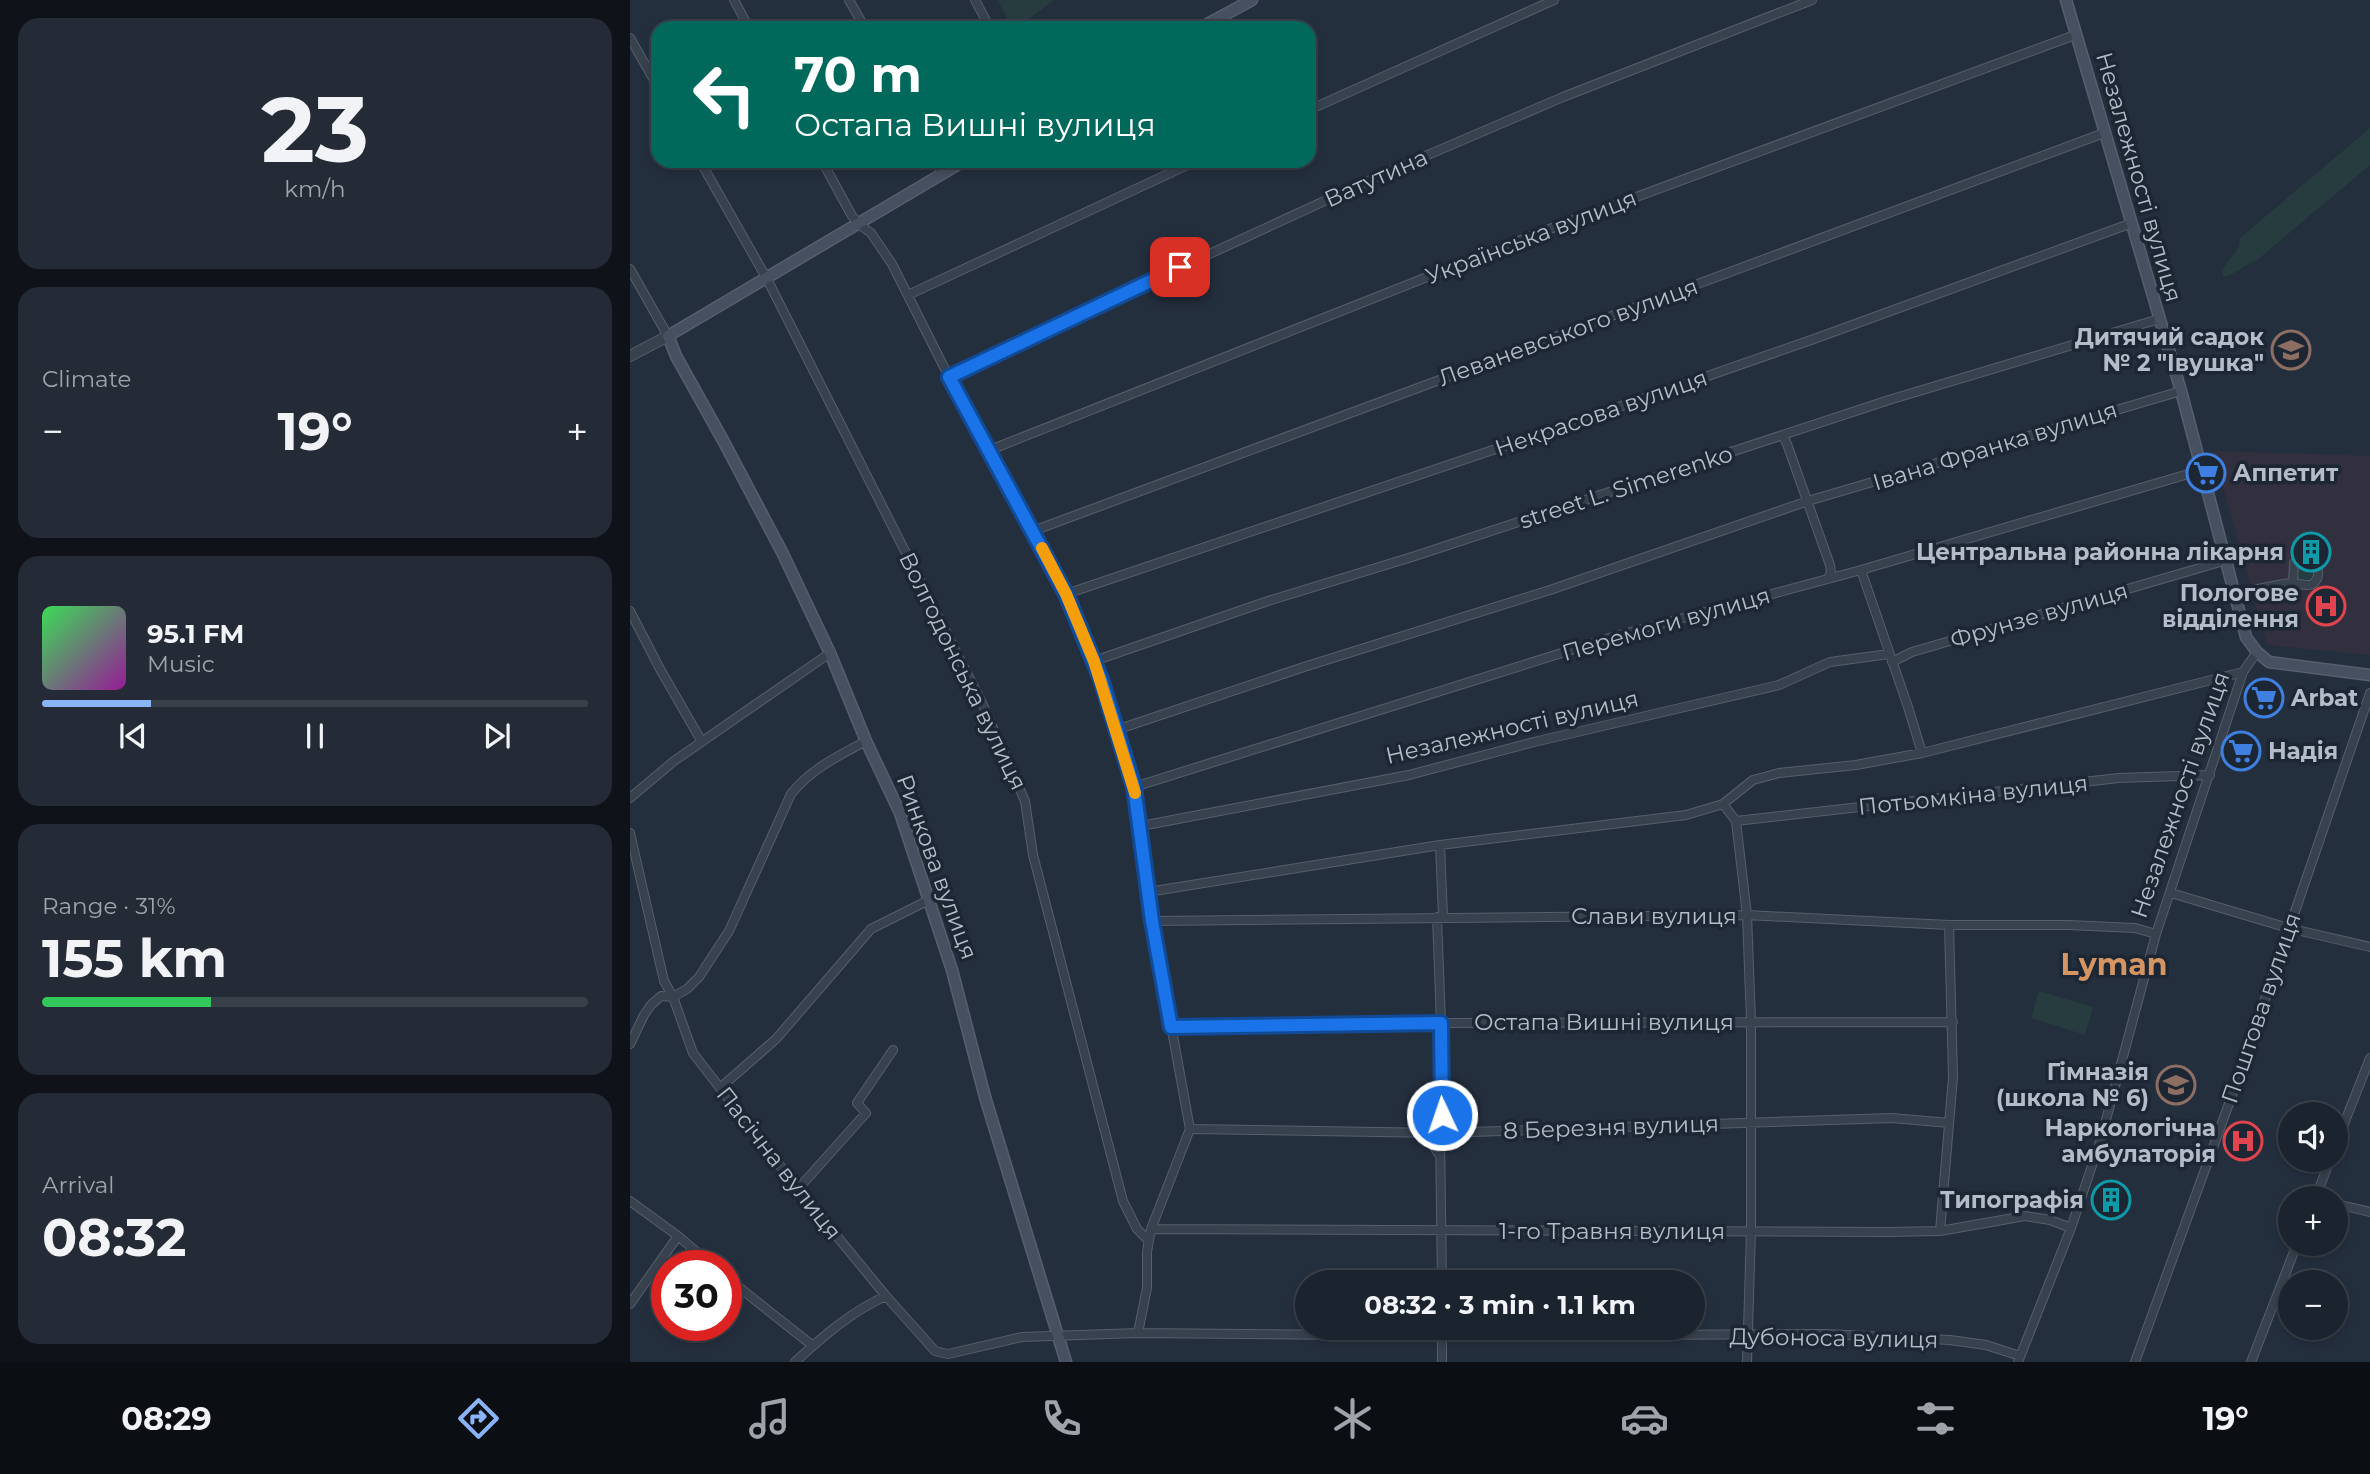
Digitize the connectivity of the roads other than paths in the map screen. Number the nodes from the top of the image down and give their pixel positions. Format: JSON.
{"nodes":[{"id":1,"x":734,"y":0,"type":"edge"},
{"id":2,"x":849,"y":0,"type":"edge"},
{"id":3,"x":975,"y":0,"type":"edge"},
{"id":4,"x":1252,"y":0,"type":"edge"},
{"id":5,"x":1554,"y":0,"type":"edge"},
{"id":6,"x":1812,"y":0,"type":"edge"},
{"id":7,"x":2066,"y":0,"type":"edge"},
{"id":8,"x":1237,"y":4,"type":"edge"},
{"id":9,"x":745,"y":21,"type":"edge"},
{"id":10,"x":861,"y":21,"type":"edge"},
{"id":11,"x":986,"y":21,"type":"edge"},
{"id":12,"x":1211,"y":21,"type":"edge"},
{"id":13,"x":2075,"y":34,"type":"junction"},
{"id":14,"x":630,"y":38,"type":"edge"},
{"id":15,"x":651,"y":75,"type":"edge"},
{"id":16,"x":1316,"y":107,"type":"edge"},
{"id":17,"x":2104,"y":133,"type":"junction"},
{"id":18,"x":704,"y":168,"type":"edge"},
{"id":19,"x":826,"y":168,"type":"edge"},
{"id":20,"x":940,"y":168,"type":"edge"},
{"id":21,"x":952,"y":168,"type":"edge"},
{"id":22,"x":1181,"y":168,"type":"edge"},
{"id":23,"x":941,"y":174,"type":"junction"},
{"id":24,"x":2132,"y":223,"type":"junction"},
{"id":25,"x":860,"y":225,"type":"junction"},
{"id":26,"x":630,"y":269,"type":"edge"},
{"id":27,"x":767,"y":279,"type":"junction"},
{"id":28,"x":908,"y":295,"type":"junction"},
{"id":29,"x":2159,"y":319,"type":"junction"},
{"id":30,"x":668,"y":336,"type":"junction"},
{"id":31,"x":630,"y":356,"type":"edge"},
{"id":32,"x":949,"y":377,"type":"junction"},
{"id":33,"x":2181,"y":391,"type":"junction"},
{"id":34,"x":1783,"y":436,"type":"junction"},
{"id":35,"x":990,"y":450,"type":"junction"},
{"id":36,"x":2202,"y":470,"type":"junction"},
{"id":37,"x":1808,"y":501,"type":"junction"},
{"id":38,"x":1033,"y":531,"type":"junction"},
{"id":39,"x":2227,"y":560,"type":"junction"},
{"id":40,"x":1861,"y":570,"type":"junction"},
{"id":41,"x":1828,"y":578,"type":"junction"},
{"id":42,"x":2292,"y":583,"type":"dead end"},
{"id":43,"x":2235,"y":593,"type":"junction"},
{"id":44,"x":1066,"y":594,"type":"junction"},
{"id":45,"x":630,"y":611,"type":"edge"},
{"id":46,"x":2257,"y":652,"type":"junction"},
{"id":47,"x":830,"y":653,"type":"junction"},
{"id":48,"x":1891,"y":658,"type":"junction"},
{"id":49,"x":1094,"y":661,"type":"junction"},
{"id":50,"x":2243,"y":671,"type":"junction"},
{"id":51,"x":2370,"y":675,"type":"edge"},
{"id":52,"x":2370,"y":693,"type":"edge"},
{"id":53,"x":1116,"y":730,"type":"junction"},
{"id":54,"x":702,"y":741,"type":"junction"},
{"id":55,"x":866,"y":741,"type":"junction"},
{"id":56,"x":1922,"y":753,"type":"junction"},
{"id":57,"x":2210,"y":775,"type":"junction"},
{"id":58,"x":1134,"y":787,"type":"junction"},
{"id":59,"x":630,"y":798,"type":"edge"},
{"id":60,"x":1723,"y":804,"type":"junction"},
{"id":61,"x":1736,"y":821,"type":"junction"},
{"id":62,"x":1141,"y":826,"type":"junction"},
{"id":63,"x":630,"y":833,"type":"edge"},
{"id":64,"x":1440,"y":845,"type":"junction"},
{"id":65,"x":1148,"y":892,"type":"junction"},
{"id":66,"x":2171,"y":893,"type":"junction"},
{"id":67,"x":929,"y":900,"type":"junction"},
{"id":68,"x":1747,"y":915,"type":"junction"},
{"id":69,"x":1440,"y":917,"type":"junction"},
{"id":70,"x":1152,"y":921,"type":"junction"},
{"id":71,"x":1949,"y":925,"type":"junction"},
{"id":72,"x":2288,"y":928,"type":"junction"},
{"id":73,"x":2156,"y":934,"type":"junction"},
{"id":74,"x":2370,"y":947,"type":"edge"},
{"id":75,"x":673,"y":997,"type":"junction"},
{"id":76,"x":1751,"y":1021,"type":"junction"},
{"id":77,"x":1953,"y":1022,"type":"junction"},
{"id":78,"x":1441,"y":1023,"type":"junction"},
{"id":79,"x":1171,"y":1027,"type":"junction"},
{"id":80,"x":630,"y":1044,"type":"edge"},
{"id":81,"x":893,"y":1050,"type":"dead end"},
{"id":82,"x":2370,"y":1058,"type":"edge"},
{"id":83,"x":720,"y":1088,"type":"junction"},
{"id":84,"x":1440,"y":1106,"type":"junction"},
{"id":85,"x":2348,"y":1114,"type":"edge"},
{"id":86,"x":1750,"y":1123,"type":"junction"},
{"id":87,"x":1949,"y":1123,"type":"junction"},
{"id":88,"x":1190,"y":1129,"type":"junction"},
{"id":89,"x":1412,"y":1132,"type":"junction"},
{"id":90,"x":1465,"y":1132,"type":"junction"},
{"id":91,"x":1440,"y":1133,"type":"junction"},
{"id":92,"x":1440,"y":1158,"type":"junction"},
{"id":93,"x":798,"y":1189,"type":"junction"},
{"id":94,"x":630,"y":1201,"type":"edge"},
{"id":95,"x":2348,"y":1207,"type":"edge"},
{"id":96,"x":2370,"y":1212,"type":"edge"},
{"id":97,"x":2071,"y":1228,"type":"junction"},
{"id":98,"x":1151,"y":1229,"type":"junction"},
{"id":99,"x":1442,"y":1231,"type":"junction"},
{"id":100,"x":1751,"y":1231,"type":"junction"},
{"id":101,"x":1940,"y":1231,"type":"junction"},
{"id":102,"x":678,"y":1236,"type":"junction"},
{"id":103,"x":694,"y":1250,"type":"edge"},
{"id":104,"x":1147,"y":1252,"type":"junction"},
{"id":105,"x":2292,"y":1256,"type":"edge"},
{"id":106,"x":1442,"y":1270,"type":"edge"},
{"id":107,"x":742,"y":1290,"type":"edge"},
{"id":108,"x":886,"y":1296,"type":"junction"},
{"id":109,"x":630,"y":1304,"type":"edge"},
{"id":110,"x":1295,"y":1332,"type":"edge"},
{"id":111,"x":1138,"y":1333,"type":"junction"},
{"id":112,"x":1058,"y":1335,"type":"junction"},
{"id":113,"x":1705,"y":1335,"type":"edge"},
{"id":114,"x":1748,"y":1335,"type":"junction"},
{"id":115,"x":1442,"y":1340,"type":"edge"},
{"id":116,"x":813,"y":1346,"type":"junction"},
{"id":117,"x":952,"y":1354,"type":"junction"},
{"id":118,"x":2019,"y":1359,"type":"edge"},
{"id":119,"x":795,"y":1362,"type":"edge"},
{"id":120,"x":944,"y":1362,"type":"edge"},
{"id":121,"x":1066,"y":1362,"type":"edge"},
{"id":122,"x":1442,"y":1362,"type":"edge"},
{"id":123,"x":1747,"y":1362,"type":"edge"},
{"id":124,"x":2135,"y":1362,"type":"edge"},
{"id":125,"x":2251,"y":1362,"type":"edge"}],
"edges":[{"from":1,"to":9,"type":"street"},
{"from":2,"to":10,"type":"street"},
{"from":3,"to":11,"type":"street"},
{"from":4,"to":8,"type":"main road"},
{"from":5,"to":16,"type":"street"},
{"from":6,"to":32,"type":"street","name":"Ватутина"},
{"from":7,"to":13,"type":"main road","name":"Незалежності вулиця"},
{"from":8,"to":12,"type":"main road"},
{"from":13,"to":17,"type":"main road","name":"Незалежності вулиця"},
{"from":13,"to":35,"type":"street","name":"Українська вулиця"},
{"from":14,"to":15,"type":"street"},
{"from":17,"to":24,"type":"main road","name":"Незалежності вулиця"},
{"from":17,"to":38,"type":"street","name":"Леваневського вулиця"},
{"from":18,"to":27,"type":"street","name":"Волгодонська вулиця"},
{"from":19,"to":25,"type":"street"},
{"from":20,"to":23,"type":"street"},
{"from":21,"to":23,"type":"main road"},
{"from":22,"to":28,"type":"street"},
{"from":23,"to":25,"type":"main road"},
{"from":24,"to":29,"type":"main road","name":"Незалежності вулиця"},
{"from":24,"to":44,"type":"street","name":"Некрасова вулиця"},
{"from":25,"to":27,"type":"main road"},
{"from":25,"to":28,"type":"street"},
{"from":26,"to":30,"type":"street"},
{"from":27,"to":30,"type":"main road"},
{"from":27,"to":104,"type":"street","name":"Волгодонська вулиця"},
{"from":28,"to":32,"type":"street"},
{"from":29,"to":33,"type":"main road","name":"Незалежності вулиця"},
{"from":29,"to":34,"type":"street","name":"street L. Simerenko"},
{"from":30,"to":31,"type":"street"},
{"from":30,"to":47,"type":"main road","name":"Ринкова вулиця"},
{"from":32,"to":35,"type":"street"},
{"from":33,"to":36,"type":"main road","name":"Незалежності вулиця"},
{"from":33,"to":37,"type":"street","name":"Івана Франка вулиця"},
{"from":34,"to":37,"type":"street"},
{"from":34,"to":49,"type":"street","name":"street L. Simerenko"},
{"from":35,"to":38,"type":"street"},
{"from":36,"to":39,"type":"main road","name":"Незалежності вулиця"},
{"from":36,"to":40,"type":"street","name":"Перемоги вулиця"},
{"from":37,"to":41,"type":"street"},
{"from":37,"to":53,"type":"street","name":"Івана Франка вулиця"},
{"from":38,"to":44,"type":"street"},
{"from":39,"to":43,"type":"main road","name":"Незалежності вулиця"},
{"from":39,"to":48,"type":"street","name":"Фрунзе вулиця"},
{"from":40,"to":41,"type":"street","name":"Перемоги вулиця"},
{"from":40,"to":48,"type":"street"},
{"from":41,"to":58,"type":"street","name":"Перемоги вулиця"},
{"from":42,"to":43,"type":"street"},
{"from":43,"to":46,"type":"main road","name":"Незалежності вулиця"},
{"from":44,"to":49,"type":"street"},
{"from":45,"to":54,"type":"street"},
{"from":46,"to":50,"type":"street","name":"Незалежності вулиця"},
{"from":46,"to":51,"type":"main road"},
{"from":47,"to":54,"type":"street"},
{"from":47,"to":55,"type":"main road","name":"Ринкова вулиця"},
{"from":48,"to":56,"type":"street"},
{"from":48,"to":62,"type":"street","name":"Незалежності вулиця"},
{"from":49,"to":53,"type":"street"},
{"from":50,"to":56,"type":"street"},
{"from":50,"to":57,"type":"street","name":"Незалежності вулиця"},
{"from":52,"to":72,"type":"street","name":"Поштова вулиця"},
{"from":53,"to":58,"type":"street"},
{"from":54,"to":59,"type":"street"},
{"from":55,"to":67,"type":"main road","name":"Ринкова вулиця"},
{"from":55,"to":75,"type":"street"},
{"from":56,"to":60,"type":"street"},
{"from":57,"to":61,"type":"street","name":"Потьомкіна вулиця"},
{"from":57,"to":66,"type":"street","name":"Незалежності вулиця"},
{"from":58,"to":62,"type":"street"},
{"from":60,"to":61,"type":"street"},
{"from":60,"to":64,"type":"street"},
{"from":61,"to":68,"type":"street"},
{"from":62,"to":65,"type":"street"},
{"from":63,"to":75,"type":"street","name":"Пасічна вулиця"},
{"from":64,"to":65,"type":"street"},
{"from":64,"to":69,"type":"street"},
{"from":65,"to":70,"type":"street"},
{"from":66,"to":72,"type":"street"},
{"from":66,"to":73,"type":"street","name":"Незалежності вулиця"},
{"from":67,"to":83,"type":"street"},
{"from":67,"to":112,"type":"main road","name":"Ринкова вулиця"},
{"from":68,"to":69,"type":"street","name":"Слави вулиця"},
{"from":68,"to":71,"type":"street","name":"Слави вулиця"},
{"from":68,"to":76,"type":"street"},
{"from":69,"to":70,"type":"street","name":"Слави вулиця"},
{"from":69,"to":78,"type":"street"},
{"from":70,"to":79,"type":"street"},
{"from":71,"to":73,"type":"street","name":"Слави вулиця"},
{"from":71,"to":77,"type":"street"},
{"from":72,"to":74,"type":"street"},
{"from":72,"to":124,"type":"street","name":"Поштова вулиця"},
{"from":73,"to":97,"type":"street","name":"Незалежності вулиця"},
{"from":75,"to":80,"type":"street"},
{"from":75,"to":83,"type":"street","name":"Пасічна вулиця"},
{"from":76,"to":77,"type":"street","name":"Остапа Вишні вулиця"},
{"from":76,"to":78,"type":"street","name":"Остапа Вишні вулиця"},
{"from":76,"to":86,"type":"street"},
{"from":77,"to":87,"type":"street"},
{"from":78,"to":79,"type":"street","name":"Остапа Вишні вулиця"},
{"from":78,"to":84,"type":"street"},
{"from":79,"to":88,"type":"street"},
{"from":81,"to":93,"type":"street"},
{"from":82,"to":85,"type":"street"},
{"from":83,"to":93,"type":"street","name":"Пасічна вулиця"},
{"from":84,"to":90,"type":"street"},
{"from":84,"to":91,"type":"street"},
{"from":86,"to":87,"type":"street","name":"8 Березня вулиця"},
{"from":86,"to":90,"type":"street","name":"8 Березня вулиця"},
{"from":86,"to":100,"type":"street"},
{"from":87,"to":101,"type":"street"},
{"from":88,"to":89,"type":"street","name":"8 Березня вулиця"},
{"from":88,"to":98,"type":"street"},
{"from":89,"to":91,"type":"street","name":"8 Березня вулиця"},
{"from":89,"to":92,"type":"street"},
{"from":90,"to":91,"type":"street","name":"8 Березня вулиця"},
{"from":91,"to":92,"type":"street"},
{"from":92,"to":99,"type":"street"},
{"from":93,"to":108,"type":"street","name":"Пасічна вулиця"},
{"from":94,"to":102,"type":"street"},
{"from":95,"to":96,"type":"street"},
{"from":97,"to":101,"type":"street","name":"1-го Травня вулиця"},
{"from":97,"to":118,"type":"street","name":"Незалежності вулиця"},
{"from":98,"to":99,"type":"street","name":"1-го Травня вулиця"},
{"from":98,"to":104,"type":"street"},
{"from":99,"to":100,"type":"street","name":"1-го Травня вулиця"},
{"from":99,"to":106,"type":"street"},
{"from":100,"to":101,"type":"street","name":"1-го Травня вулиця"},
{"from":100,"to":114,"type":"street"},
{"from":102,"to":103,"type":"street"},
{"from":102,"to":109,"type":"street"},
{"from":104,"to":111,"type":"street"},
{"from":105,"to":125,"type":"street"},
{"from":107,"to":116,"type":"street"},
{"from":108,"to":116,"type":"street"},
{"from":108,"to":117,"type":"street","name":"Пасічна вулиця"},
{"from":110,"to":111,"type":"street","name":"Дубоноса вулиця"},
{"from":111,"to":112,"type":"street","name":"Дубоноса вулиця"},
{"from":112,"to":117,"type":"street"},
{"from":112,"to":121,"type":"main road","name":"Ринкова вулиця"},
{"from":113,"to":114,"type":"street","name":"Дубоноса вулиця"},
{"from":114,"to":118,"type":"street","name":"Дубоноса вулиця"},
{"from":114,"to":123,"type":"street"},
{"from":115,"to":122,"type":"street"},
{"from":116,"to":119,"type":"street"},
{"from":117,"to":120,"type":"street"}]}
